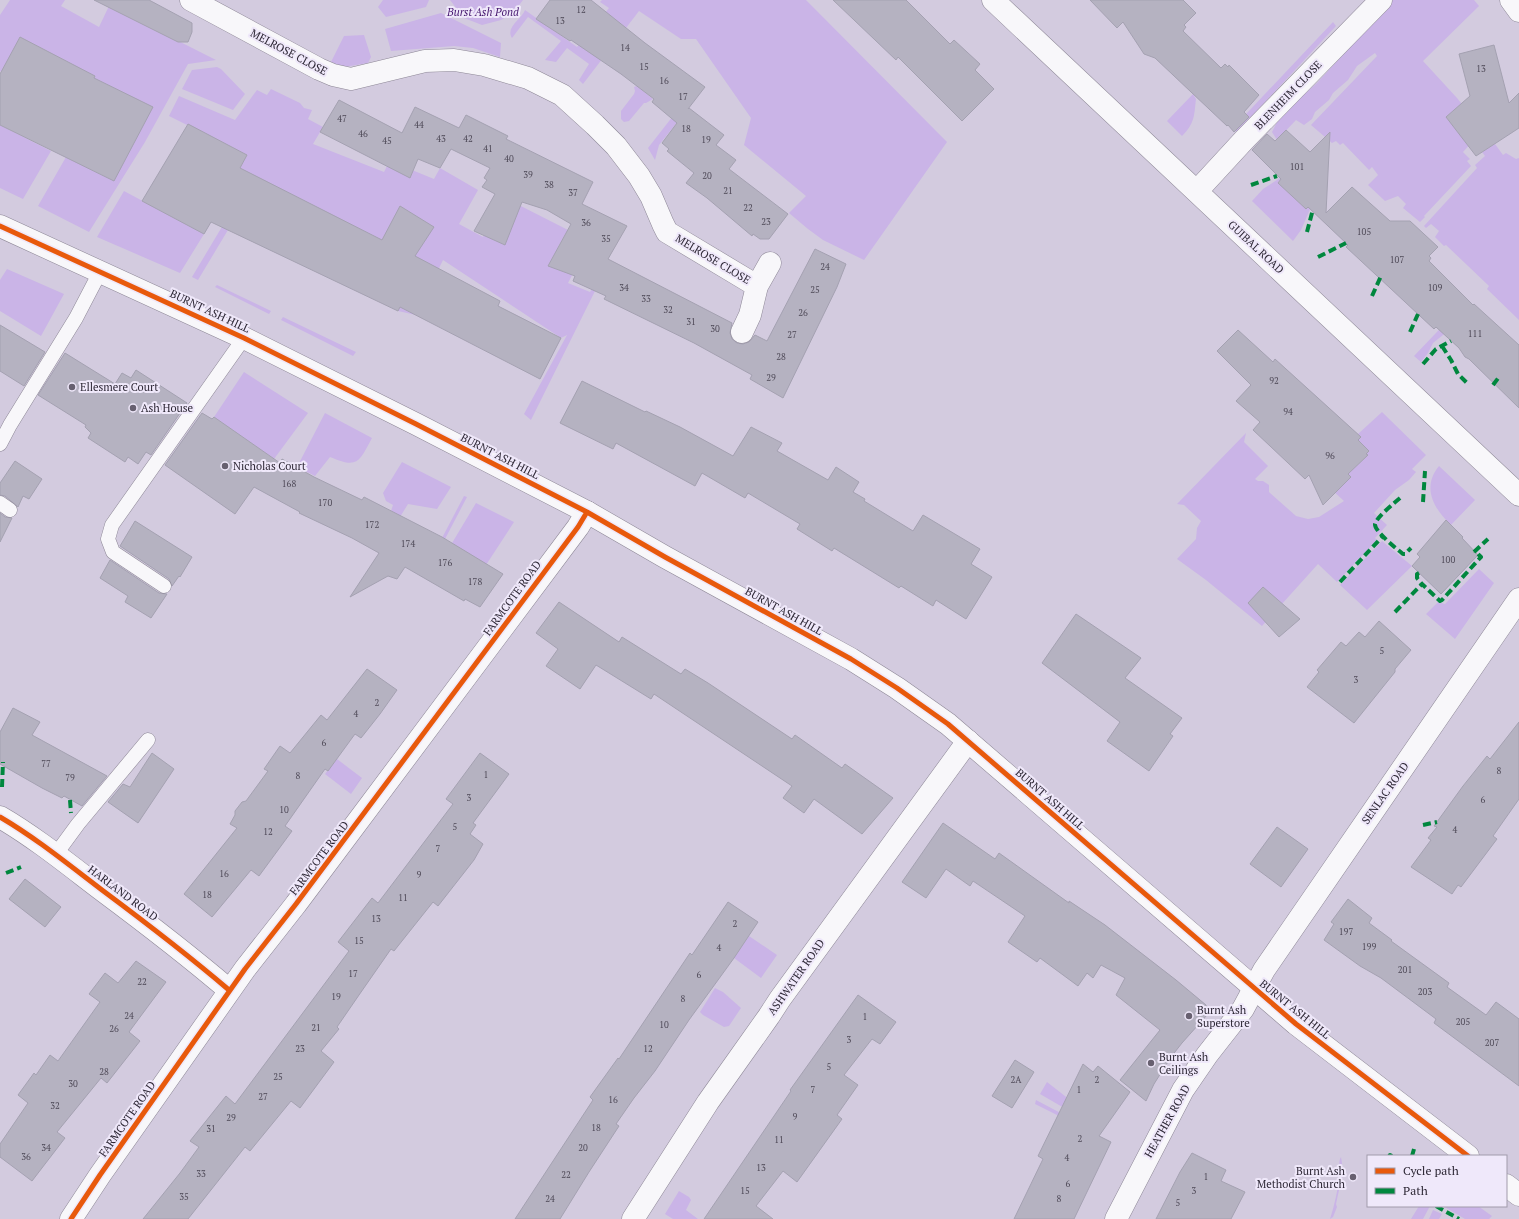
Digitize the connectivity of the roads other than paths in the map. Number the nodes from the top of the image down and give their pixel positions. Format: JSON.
{"nodes":[{"id":1,"x":191,"y":0,"type":"edge"},
{"id":2,"x":993,"y":0,"type":"edge"},
{"id":3,"x":1381,"y":0,"type":"edge"},
{"id":4,"x":1511,"y":0,"type":"edge"},
{"id":5,"x":1519,"y":11,"type":"edge"},
{"id":6,"x":1196,"y":191,"type":"junction"},
{"id":7,"x":0,"y":226,"type":"edge"},
{"id":8,"x":770,"y":262,"type":"dead end"},
{"id":9,"x":100,"y":272,"type":"junction"},
{"id":10,"x":757,"y":286,"type":"junction"},
{"id":11,"x":742,"y":332,"type":"dead end"},
{"id":12,"x":244,"y":338,"type":"junction"},
{"id":13,"x":0,"y":444,"type":"edge"},
{"id":14,"x":1519,"y":495,"type":"edge"},
{"id":15,"x":587,"y":512,"type":"junction"},
{"id":16,"x":164,"y":586,"type":"dead end"},
{"id":17,"x":1519,"y":599,"type":"edge"},
{"id":18,"x":148,"y":740,"type":"dead end"},
{"id":19,"x":968,"y":741,"type":"junction"},
{"id":20,"x":0,"y":818,"type":"edge"},
{"id":21,"x":56,"y":854,"type":"junction"},
{"id":22,"x":1254,"y":988,"type":"junction"},
{"id":23,"x":229,"y":990,"type":"junction"},
{"id":24,"x":1467,"y":1155,"type":"edge"},
{"id":25,"x":1507,"y":1186,"type":"edge"},
{"id":26,"x":1519,"y":1195,"type":"edge"},
{"id":27,"x":71,"y":1219,"type":"edge"},
{"id":28,"x":633,"y":1219,"type":"edge"},
{"id":29,"x":1116,"y":1219,"type":"edge"}],
"edges":[{"from":1,"to":10,"type":"street","name":"MELROSE CLOSE"},
{"from":2,"to":6,"type":"street","name":"GUIBAL ROAD"},
{"from":3,"to":6,"type":"street","name":"BLENHEIM CLOSE"},
{"from":4,"to":5,"type":"street"},
{"from":6,"to":14,"type":"street","name":"GUIBAL ROAD"},
{"from":7,"to":9,"type":"street","name":"BURNT ASH HILL"},
{"from":8,"to":10,"type":"street","name":"MELROSE CLOSE"},
{"from":9,"to":12,"type":"street","name":"BURNT ASH HILL"},
{"from":9,"to":13,"type":"lane"},
{"from":10,"to":11,"type":"street","name":"MELROSE CLOSE"},
{"from":12,"to":15,"type":"street","name":"BURNT ASH HILL"},
{"from":12,"to":16,"type":"lane"},
{"from":15,"to":19,"type":"street","name":"BURNT ASH HILL"},
{"from":15,"to":23,"type":"street","name":"FARMCOTE ROAD"},
{"from":17,"to":22,"type":"street","name":"SENLAC ROAD"},
{"from":18,"to":21,"type":"lane"},
{"from":19,"to":22,"type":"street","name":"BURNT ASH HILL"},
{"from":19,"to":28,"type":"street","name":"ASHWATER ROAD"},
{"from":20,"to":21,"type":"street","name":"HARLAND ROAD"},
{"from":21,"to":23,"type":"street","name":"HARLAND ROAD"},
{"from":22,"to":24,"type":"street","name":"BURNT ASH HILL"},
{"from":22,"to":29,"type":"street","name":"HEATHER ROAD"},
{"from":23,"to":27,"type":"street","name":"FARMCOTE ROAD"},
{"from":25,"to":26,"type":"street"}]}
